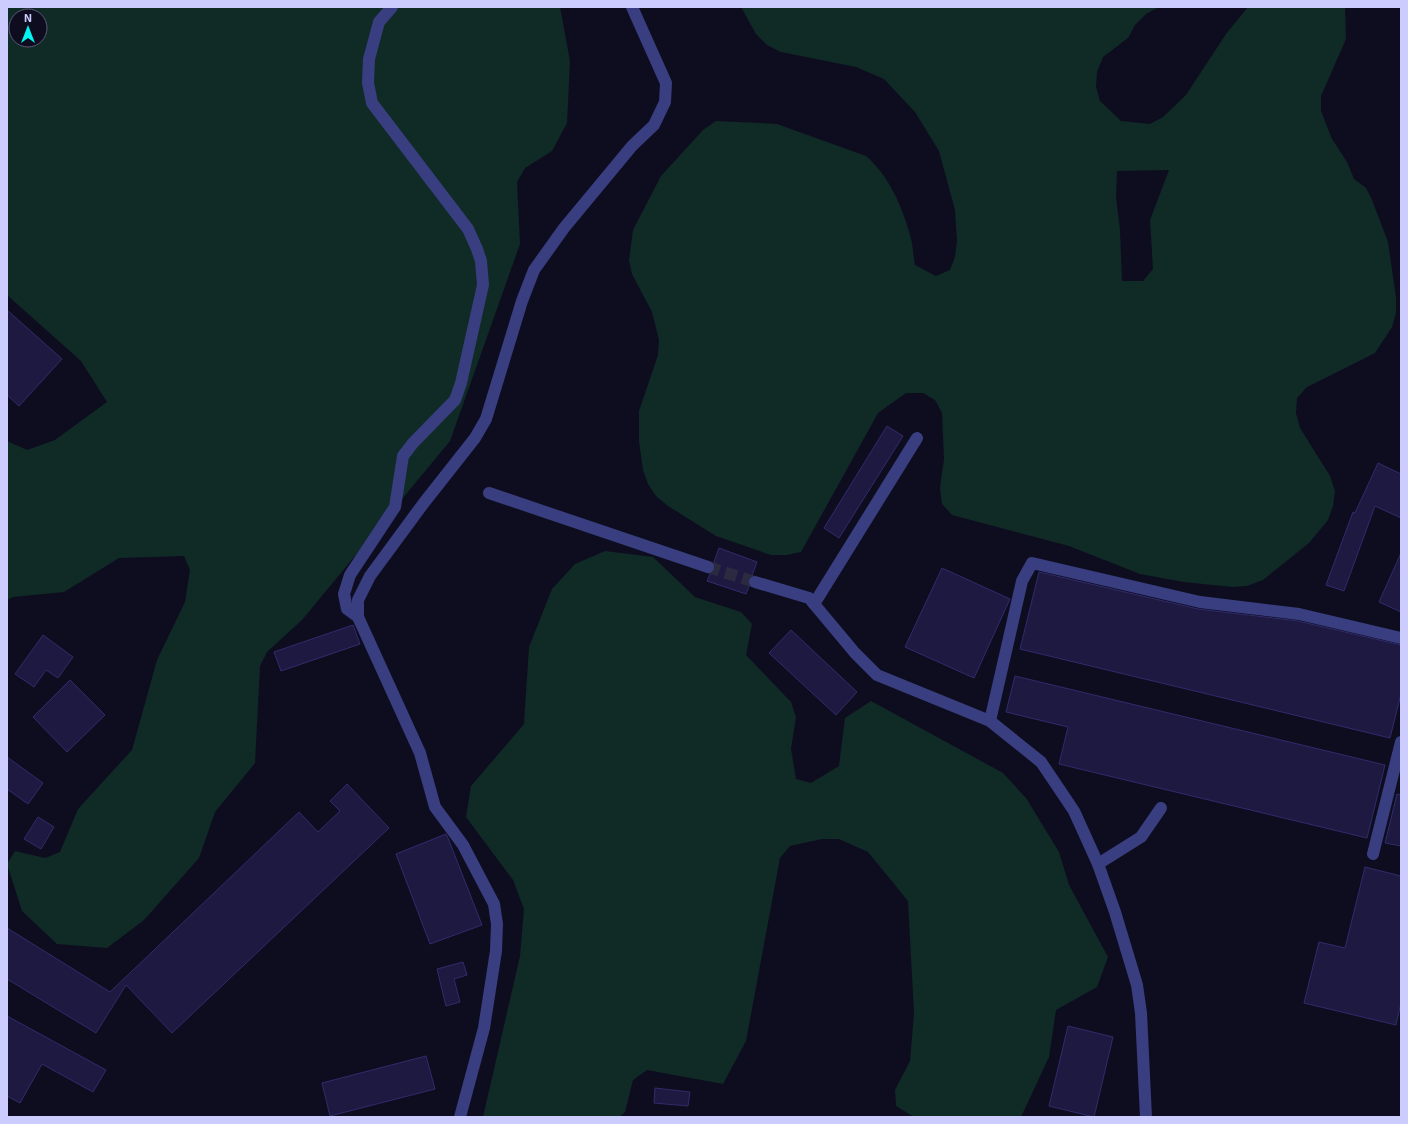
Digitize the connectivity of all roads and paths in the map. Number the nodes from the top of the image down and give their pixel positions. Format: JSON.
{"nodes":[{"id":1,"x":392,"y":7,"type":"edge"},
{"id":2,"x":632,"y":7,"type":"edge"},
{"id":3,"x":917,"y":438,"type":"dead end"},
{"id":4,"x":489,"y":493,"type":"dead end"},
{"id":5,"x":708,"y":567,"type":"tunnel mouth"},
{"id":6,"x":755,"y":582,"type":"tunnel mouth"},
{"id":7,"x":814,"y":604,"type":"junction"},
{"id":8,"x":358,"y":617,"type":"junction"},
{"id":9,"x":1401,"y":638,"type":"edge"},
{"id":10,"x":990,"y":721,"type":"junction"},
{"id":11,"x":1401,"y":742,"type":"edge"},
{"id":12,"x":1161,"y":808,"type":"dead end"},
{"id":13,"x":1373,"y":854,"type":"dead end"},
{"id":14,"x":1098,"y":864,"type":"junction"},
{"id":15,"x":460,"y":1117,"type":"edge"},
{"id":16,"x":1146,"y":1117,"type":"edge"}],
"edges":[{"from":1,"to":8,"type":"street"},
{"from":2,"to":8,"type":"street"},
{"from":3,"to":7,"type":"street"},
{"from":4,"to":5,"type":"street"},
{"from":6,"to":7,"type":"street"},
{"from":7,"to":10,"type":"street"},
{"from":8,"to":15,"type":"street"},
{"from":9,"to":10,"type":"street"},
{"from":10,"to":14,"type":"street"},
{"from":11,"to":13,"type":"street"},
{"from":12,"to":14,"type":"street"},
{"from":14,"to":16,"type":"street"}]}
